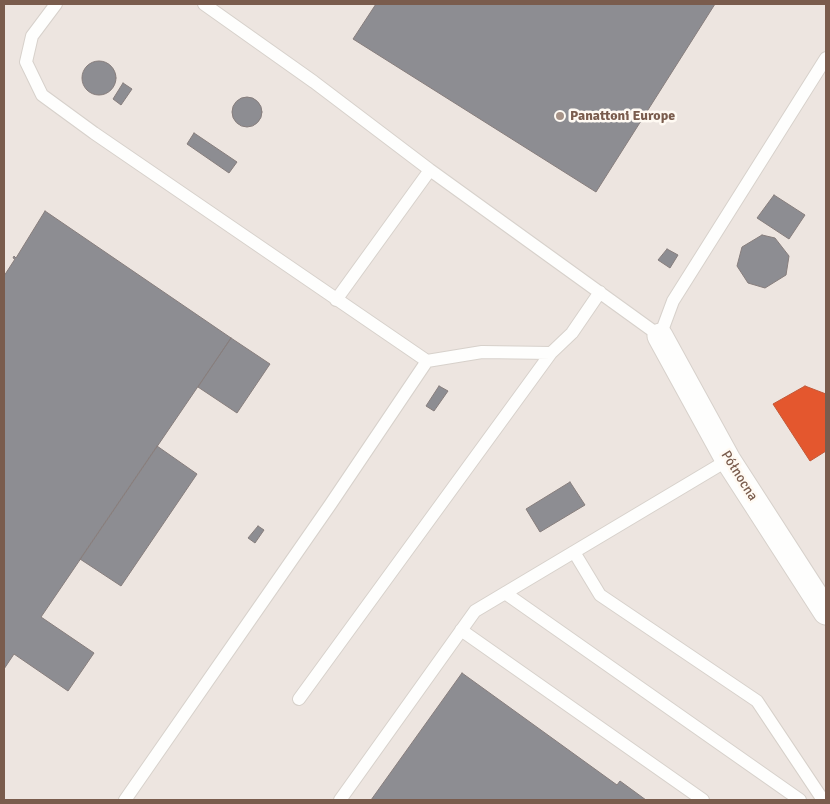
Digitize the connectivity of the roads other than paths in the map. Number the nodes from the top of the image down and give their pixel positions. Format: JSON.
{"nodes":[{"id":1,"x":56,"y":4,"type":"edge"},
{"id":2,"x":204,"y":4,"type":"edge"},
{"id":3,"x":826,"y":58,"type":"edge"},
{"id":4,"x":430,"y":170,"type":"junction"},
{"id":5,"x":600,"y":292,"type":"junction"},
{"id":6,"x":336,"y":300,"type":"junction"},
{"id":7,"x":660,"y":336,"type":"junction"},
{"id":8,"x":551,"y":353,"type":"junction"},
{"id":9,"x":427,"y":361,"type":"junction"},
{"id":10,"x":728,"y":460,"type":"junction"},
{"id":11,"x":574,"y":552,"type":"junction"},
{"id":12,"x":505,"y":593,"type":"junction"},
{"id":13,"x":826,"y":612,"type":"edge"},
{"id":14,"x":461,"y":630,"type":"junction"},
{"id":15,"x":299,"y":699,"type":"dead end"},
{"id":16,"x":125,"y":800,"type":"edge"},
{"id":17,"x":340,"y":800,"type":"edge"},
{"id":18,"x":703,"y":800,"type":"edge"},
{"id":19,"x":800,"y":800,"type":"edge"},
{"id":20,"x":823,"y":800,"type":"edge"}],
"edges":[{"from":1,"to":6,"type":"lane"},
{"from":2,"to":4,"type":"lane"},
{"from":3,"to":7,"type":"lane"},
{"from":4,"to":5,"type":"lane"},
{"from":4,"to":6,"type":"lane"},
{"from":5,"to":7,"type":"lane"},
{"from":5,"to":8,"type":"lane"},
{"from":6,"to":9,"type":"lane"},
{"from":7,"to":10,"type":"street","name":"Północna"},
{"from":8,"to":9,"type":"lane"},
{"from":8,"to":15,"type":"lane"},
{"from":9,"to":16,"type":"lane"},
{"from":10,"to":11,"type":"lane"},
{"from":10,"to":13,"type":"street","name":"Północna"},
{"from":11,"to":12,"type":"lane"},
{"from":11,"to":20,"type":"lane"},
{"from":12,"to":14,"type":"lane"},
{"from":12,"to":19,"type":"lane"},
{"from":14,"to":17,"type":"lane"},
{"from":14,"to":18,"type":"lane"}]}
